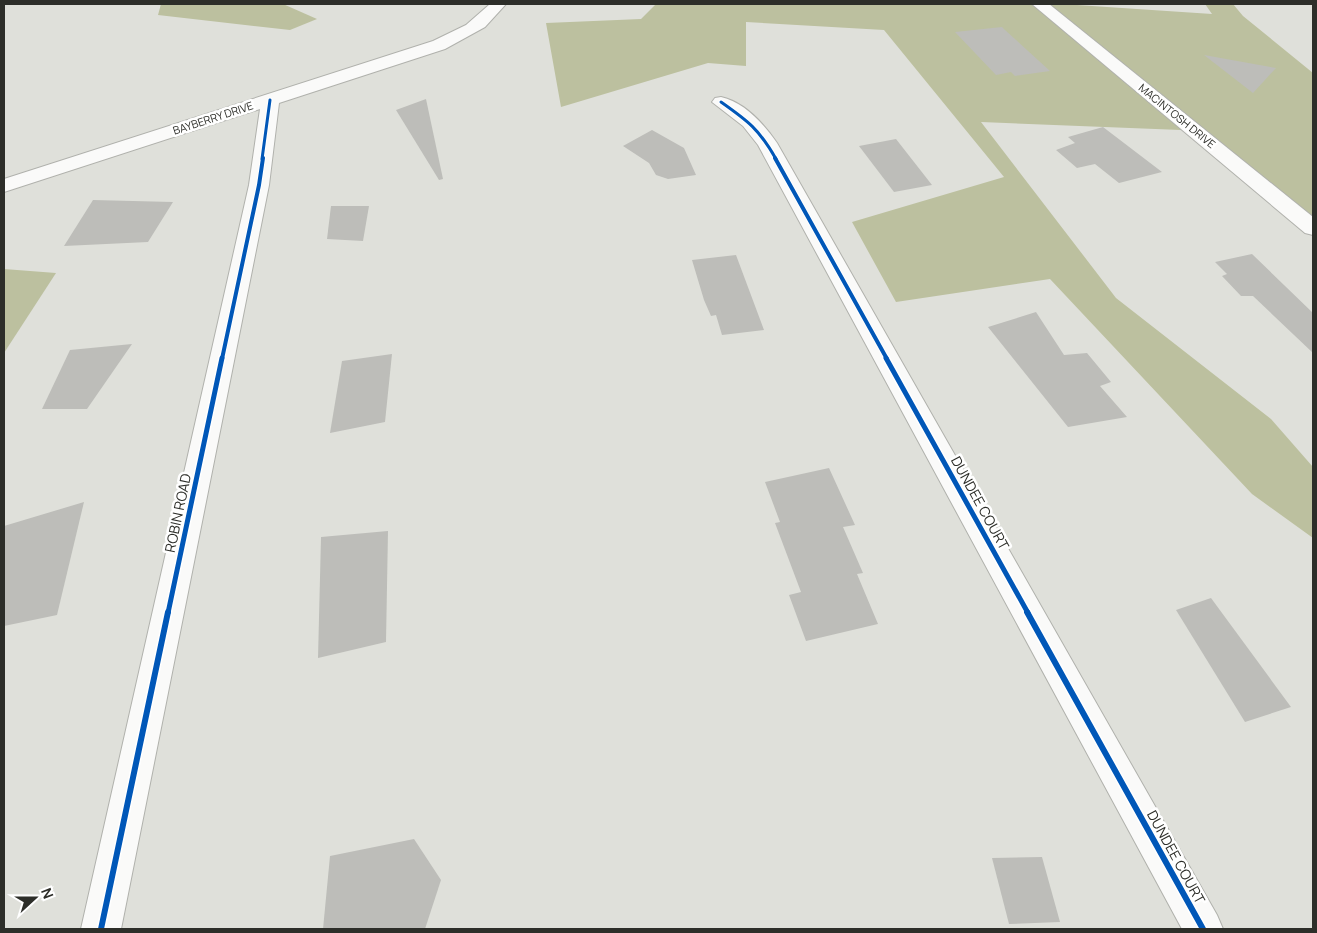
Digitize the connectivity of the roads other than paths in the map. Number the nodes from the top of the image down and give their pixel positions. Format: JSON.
{"nodes":[{"id":1,"x":498,"y":4,"type":"edge"},
{"id":2,"x":1040,"y":4,"type":"edge"},
{"id":3,"x":270,"y":100,"type":"junction"},
{"id":4,"x":721,"y":102,"type":"dead end"},
{"id":5,"x":4,"y":186,"type":"edge"},
{"id":6,"x":1313,"y":228,"type":"edge"},
{"id":7,"x":101,"y":929,"type":"edge"},
{"id":8,"x":1204,"y":929,"type":"edge"}],
"edges":[{"from":1,"to":3,"type":"street","name":"BAYBERRY DRIVE"},
{"from":2,"to":6,"type":"street","name":"MACINTOSH DRIVE"},
{"from":3,"to":5,"type":"street","name":"BAYBERRY DRIVE"},
{"from":3,"to":7,"type":"street","name":"ROBIN ROAD"},
{"from":4,"to":8,"type":"street","name":"DUNDEE COURT"}]}
